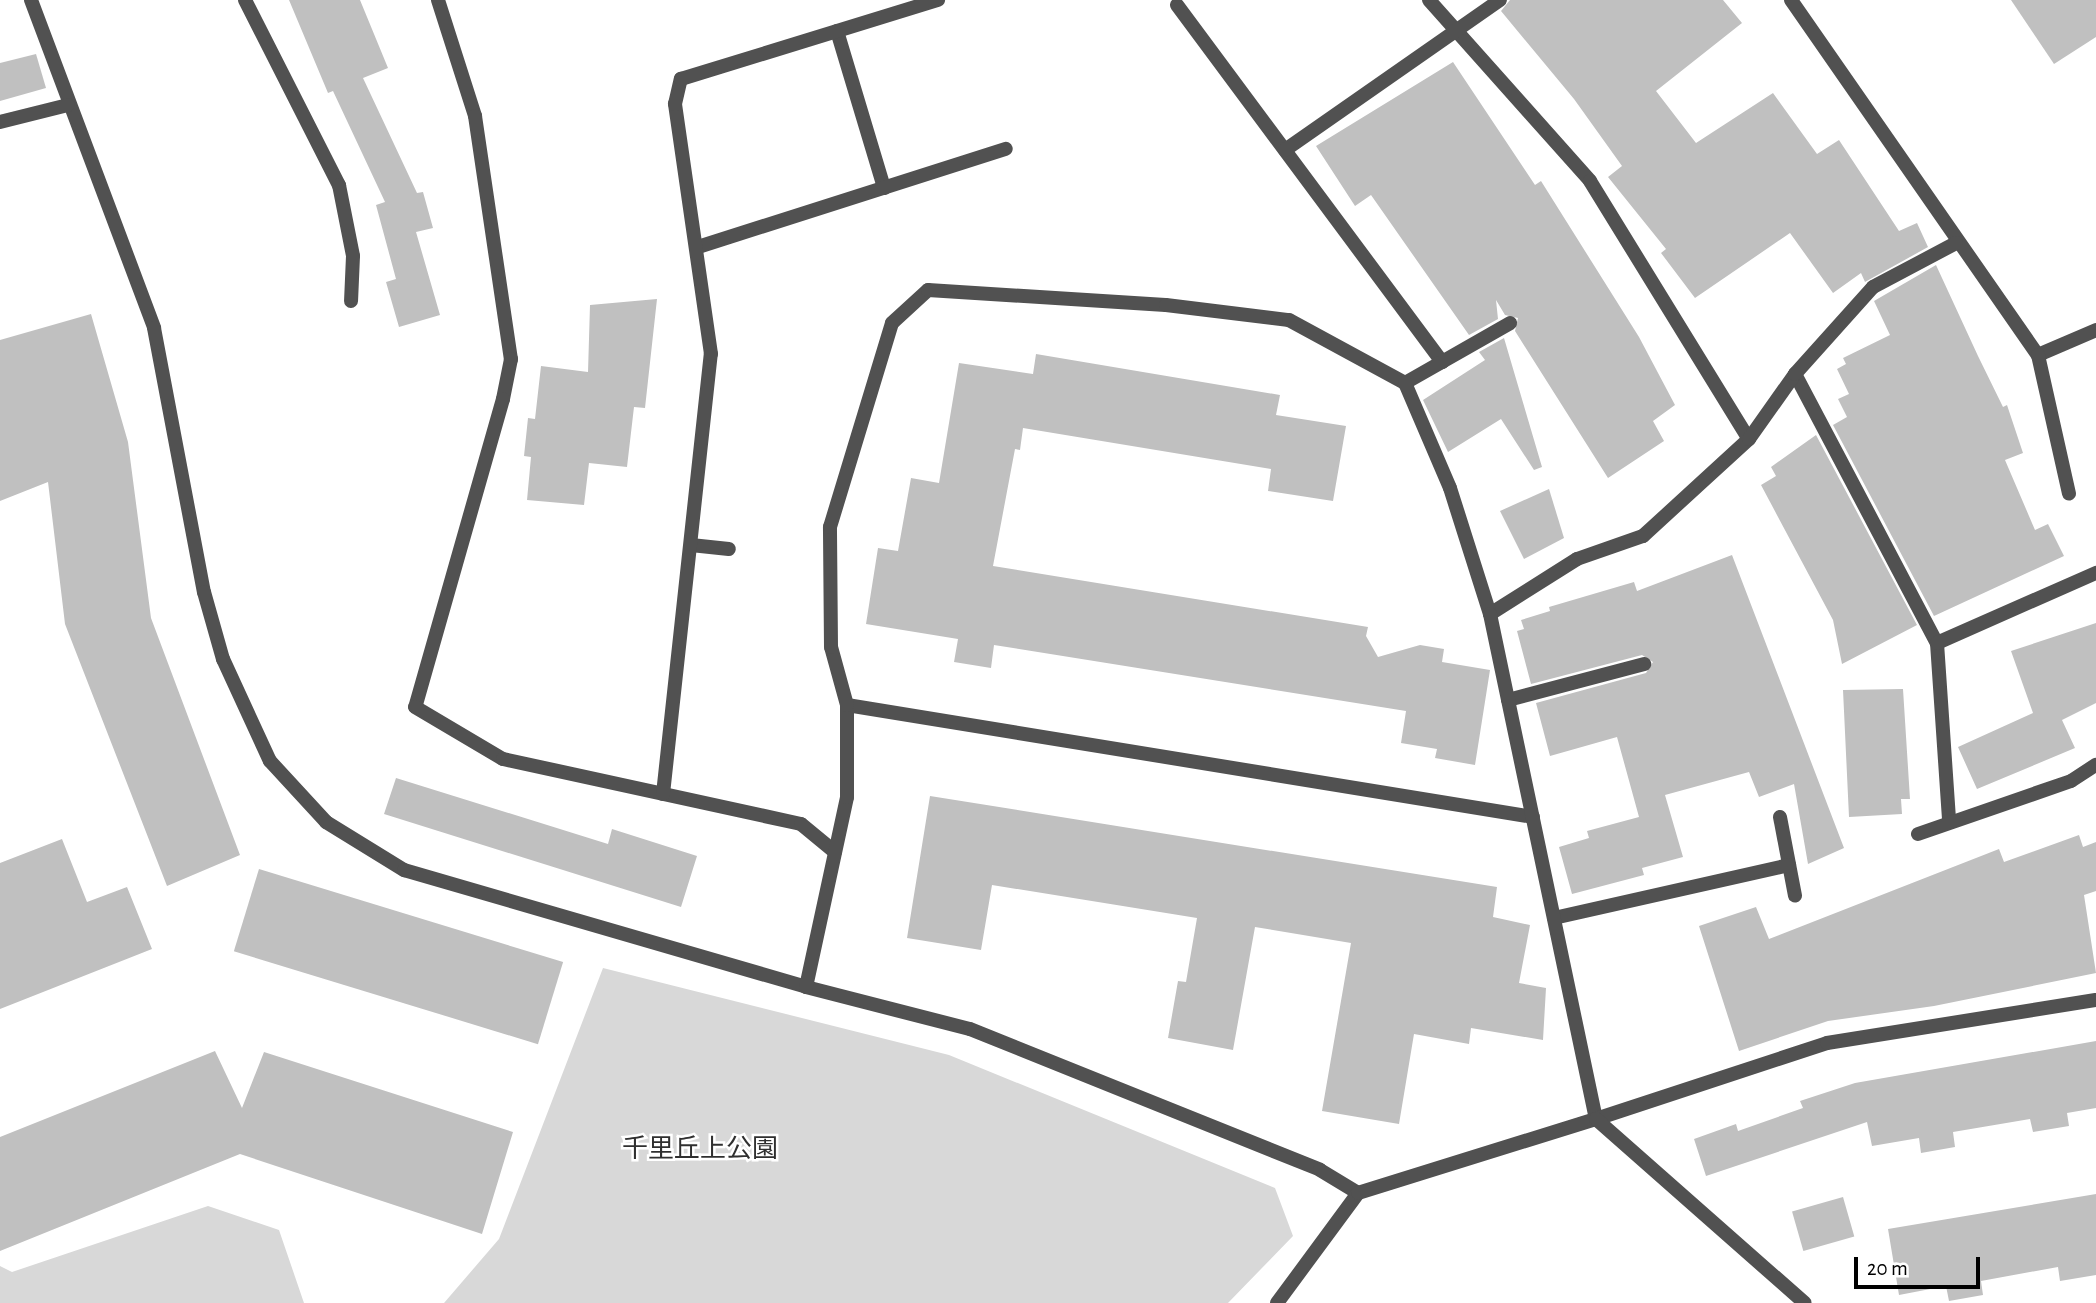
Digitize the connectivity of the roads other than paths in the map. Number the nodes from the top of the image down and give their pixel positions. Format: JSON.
{"nodes":[{"id":1,"x":31,"y":0,"type":"edge"},
{"id":2,"x":245,"y":0,"type":"edge"},
{"id":3,"x":438,"y":0,"type":"edge"},
{"id":4,"x":938,"y":0,"type":"edge"},
{"id":5,"x":1429,"y":0,"type":"edge"},
{"id":6,"x":1500,"y":0,"type":"edge"},
{"id":7,"x":1791,"y":0,"type":"edge"},
{"id":8,"x":1177,"y":5,"type":"dead end"},
{"id":9,"x":837,"y":31,"type":"junction"},
{"id":10,"x":1457,"y":32,"type":"junction"},
{"id":11,"x":68,"y":105,"type":"junction"},
{"id":12,"x":0,"y":122,"type":"edge"},
{"id":13,"x":1006,"y":149,"type":"dead end"},
{"id":14,"x":1285,"y":150,"type":"junction"},
{"id":15,"x":884,"y":188,"type":"junction"},
{"id":16,"x":1956,"y":243,"type":"junction"},
{"id":17,"x":698,"y":247,"type":"junction"},
{"id":18,"x":351,"y":302,"type":"dead end"},
{"id":19,"x":1510,"y":323,"type":"dead end"},
{"id":20,"x":2096,"y":330,"type":"edge"},
{"id":21,"x":2038,"y":355,"type":"junction"},
{"id":22,"x":1442,"y":362,"type":"junction"},
{"id":23,"x":1795,"y":374,"type":"junction"},
{"id":24,"x":1405,"y":383,"type":"junction"},
{"id":25,"x":1749,"y":439,"type":"junction"},
{"id":26,"x":2069,"y":494,"type":"dead end"},
{"id":27,"x":691,"y":545,"type":"junction"},
{"id":28,"x":729,"y":549,"type":"dead end"},
{"id":29,"x":2096,"y":573,"type":"edge"},
{"id":30,"x":1490,"y":614,"type":"junction"},
{"id":31,"x":1937,"y":643,"type":"junction"},
{"id":32,"x":1644,"y":664,"type":"dead end"},
{"id":33,"x":1508,"y":700,"type":"junction"},
{"id":34,"x":847,"y":705,"type":"junction"},
{"id":35,"x":2096,"y":765,"type":"edge"},
{"id":36,"x":663,"y":794,"type":"junction"},
{"id":37,"x":1533,"y":817,"type":"junction"},
{"id":38,"x":1780,"y":817,"type":"dead end"},
{"id":39,"x":1949,"y":821,"type":"junction"},
{"id":40,"x":1918,"y":834,"type":"dead end"},
{"id":41,"x":835,"y":852,"type":"junction"},
{"id":42,"x":1789,"y":865,"type":"junction"},
{"id":43,"x":1795,"y":896,"type":"dead end"},
{"id":44,"x":1554,"y":918,"type":"junction"},
{"id":45,"x":806,"y":987,"type":"junction"},
{"id":46,"x":2096,"y":1000,"type":"edge"},
{"id":47,"x":1596,"y":1119,"type":"junction"},
{"id":48,"x":1357,"y":1193,"type":"junction"},
{"id":49,"x":1277,"y":1303,"type":"edge"},
{"id":50,"x":1805,"y":1303,"type":"edge"}],
"edges":[{"from":1,"to":11,"type":"street"},
{"from":2,"to":18,"type":"street"},
{"from":3,"to":36,"type":"street"},
{"from":4,"to":9,"type":"street"},
{"from":5,"to":10,"type":"street"},
{"from":6,"to":10,"type":"street"},
{"from":7,"to":16,"type":"street"},
{"from":8,"to":14,"type":"street"},
{"from":9,"to":15,"type":"street"},
{"from":9,"to":17,"type":"street"},
{"from":10,"to":14,"type":"street"},
{"from":10,"to":25,"type":"street"},
{"from":11,"to":12,"type":"street"},
{"from":11,"to":45,"type":"street"},
{"from":13,"to":15,"type":"street"},
{"from":14,"to":22,"type":"street"},
{"from":15,"to":17,"type":"street"},
{"from":16,"to":21,"type":"street"},
{"from":16,"to":23,"type":"street"},
{"from":17,"to":27,"type":"street"},
{"from":19,"to":22,"type":"street"},
{"from":20,"to":21,"type":"street"},
{"from":21,"to":26,"type":"street"},
{"from":22,"to":24,"type":"street"},
{"from":23,"to":25,"type":"street"},
{"from":23,"to":31,"type":"street"},
{"from":24,"to":30,"type":"street"},
{"from":24,"to":34,"type":"street"},
{"from":25,"to":30,"type":"street"},
{"from":27,"to":28,"type":"street"},
{"from":27,"to":36,"type":"street"},
{"from":29,"to":31,"type":"street"},
{"from":30,"to":33,"type":"street"},
{"from":31,"to":39,"type":"street"},
{"from":32,"to":33,"type":"street"},
{"from":33,"to":37,"type":"street"},
{"from":34,"to":37,"type":"street"},
{"from":34,"to":41,"type":"street"},
{"from":35,"to":39,"type":"street"},
{"from":36,"to":41,"type":"street"},
{"from":37,"to":44,"type":"street"},
{"from":38,"to":42,"type":"street"},
{"from":39,"to":40,"type":"street"},
{"from":41,"to":45,"type":"street"},
{"from":42,"to":43,"type":"street"},
{"from":42,"to":44,"type":"street"},
{"from":44,"to":47,"type":"street"},
{"from":45,"to":48,"type":"street"},
{"from":46,"to":47,"type":"street"},
{"from":47,"to":48,"type":"street"},
{"from":47,"to":50,"type":"street"},
{"from":48,"to":49,"type":"street"}]}
